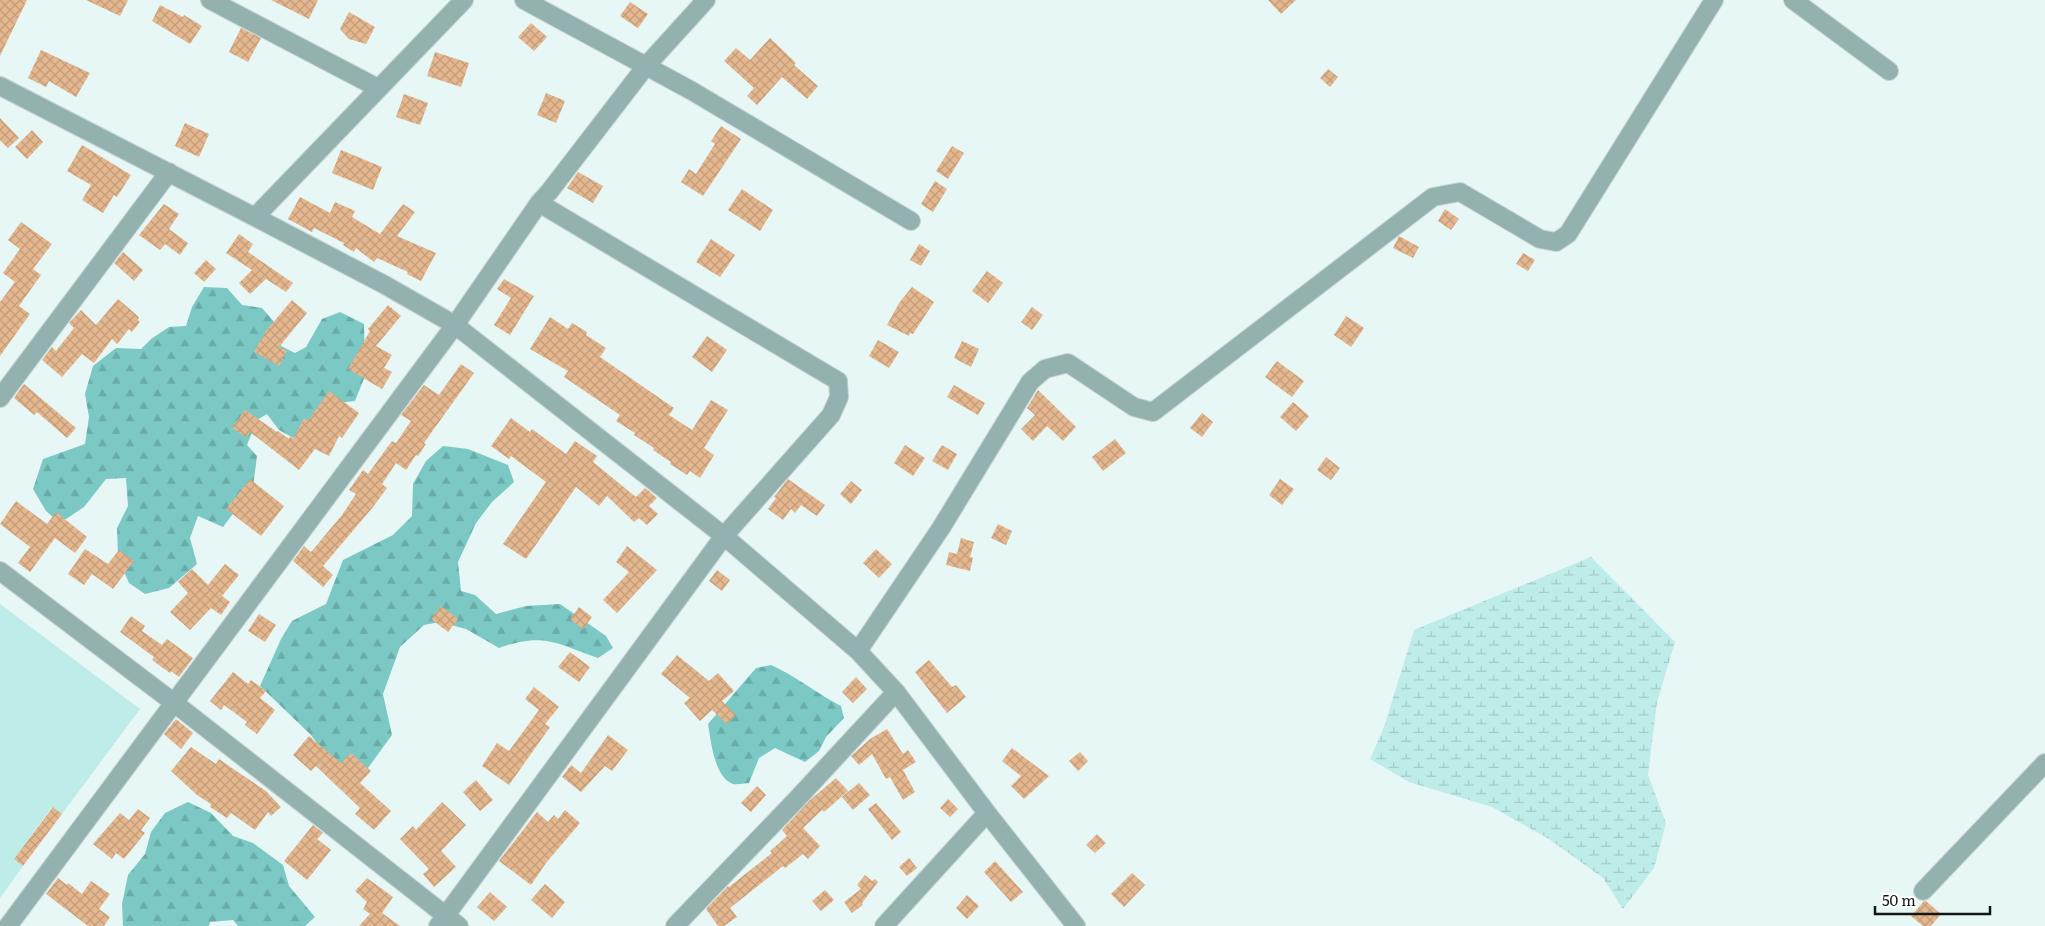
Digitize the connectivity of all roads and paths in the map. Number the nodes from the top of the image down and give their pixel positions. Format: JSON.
{"nodes":[{"id":1,"x":210,"y":0,"type":"edge"},
{"id":2,"x":464,"y":0,"type":"edge"},
{"id":3,"x":524,"y":0,"type":"edge"},
{"id":4,"x":706,"y":0,"type":"edge"},
{"id":5,"x":1714,"y":0,"type":"edge"},
{"id":6,"x":1793,"y":0,"type":"edge"},
{"id":7,"x":646,"y":66,"type":"junction"},
{"id":8,"x":1889,"y":72,"type":"dead end"},
{"id":9,"x":0,"y":86,"type":"edge"},
{"id":10,"x":378,"y":88,"type":"junction"},
{"id":11,"x":169,"y":172,"type":"junction"},
{"id":12,"x":538,"y":203,"type":"junction"},
{"id":13,"x":255,"y":216,"type":"junction"},
{"id":14,"x":911,"y":221,"type":"dead end"},
{"id":15,"x":455,"y":325,"type":"junction"},
{"id":16,"x":0,"y":398,"type":"edge"},
{"id":17,"x":724,"y":536,"type":"junction"},
{"id":18,"x":0,"y":571,"type":"edge"},
{"id":19,"x":858,"y":651,"type":"junction"},
{"id":20,"x":896,"y":692,"type":"junction"},
{"id":21,"x":173,"y":702,"type":"junction"},
{"id":22,"x":2045,"y":764,"type":"edge"},
{"id":23,"x":987,"y":813,"type":"junction"},
{"id":24,"x":1922,"y":891,"type":"dead end"},
{"id":25,"x":448,"y":922,"type":"edge"},
{"id":26,"x":8,"y":926,"type":"edge"},
{"id":27,"x":674,"y":926,"type":"edge"},
{"id":28,"x":884,"y":926,"type":"edge"},
{"id":29,"x":1076,"y":926,"type":"edge"}],
"edges":[{"from":1,"to":10,"type":"street"},
{"from":2,"to":10,"type":"street"},
{"from":3,"to":7,"type":"street"},
{"from":4,"to":7,"type":"street"},
{"from":5,"to":19,"type":"street"},
{"from":6,"to":8,"type":"street"},
{"from":7,"to":12,"type":"street"},
{"from":7,"to":14,"type":"street"},
{"from":9,"to":11,"type":"street"},
{"from":10,"to":13,"type":"street"},
{"from":11,"to":13,"type":"street"},
{"from":11,"to":16,"type":"street"},
{"from":12,"to":15,"type":"street"},
{"from":12,"to":17,"type":"street"},
{"from":13,"to":15,"type":"street"},
{"from":15,"to":17,"type":"street"},
{"from":15,"to":21,"type":"street"},
{"from":17,"to":19,"type":"street"},
{"from":17,"to":25,"type":"street"},
{"from":18,"to":21,"type":"street"},
{"from":19,"to":20,"type":"street"},
{"from":20,"to":23,"type":"street"},
{"from":20,"to":27,"type":"street"},
{"from":21,"to":25,"type":"street"},
{"from":21,"to":26,"type":"street"},
{"from":22,"to":24,"type":"street"},
{"from":23,"to":28,"type":"street"},
{"from":23,"to":29,"type":"street"}]}
